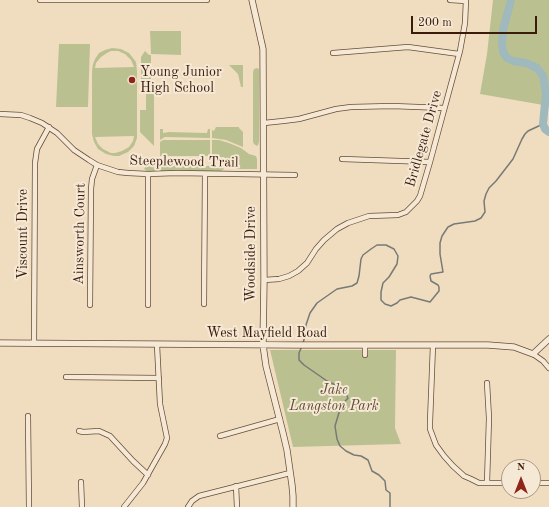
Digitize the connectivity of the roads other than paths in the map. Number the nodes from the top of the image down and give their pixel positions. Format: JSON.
{"nodes":[{"id":1,"x":40,"y":0,"type":"edge"},
{"id":2,"x":68,"y":0,"type":"edge"},
{"id":3,"x":207,"y":0,"type":"edge"},
{"id":4,"x":252,"y":0,"type":"edge"},
{"id":5,"x":450,"y":0,"type":"edge"},
{"id":6,"x":466,"y":1,"type":"edge"},
{"id":7,"x":333,"y":53,"type":"dead end"},
{"id":8,"x":459,"y":54,"type":"junction"},
{"id":9,"x":444,"y":108,"type":"junction"},
{"id":10,"x":0,"y":114,"type":"edge"},
{"id":11,"x":264,"y":122,"type":"junction"},
{"id":12,"x":49,"y":128,"type":"junction"},
{"id":13,"x":342,"y":158,"type":"dead end"},
{"id":14,"x":430,"y":162,"type":"junction"},
{"id":15,"x":97,"y":165,"type":"junction"},
{"id":16,"x":148,"y":174,"type":"junction"},
{"id":17,"x":205,"y":174,"type":"junction"},
{"id":18,"x":264,"y":175,"type":"junction"},
{"id":19,"x":295,"y":175,"type":"dead end"},
{"id":20,"x":264,"y":280,"type":"junction"},
{"id":21,"x":204,"y":304,"type":"dead end"},
{"id":22,"x":90,"y":305,"type":"dead end"},
{"id":23,"x":148,"y":305,"type":"dead end"},
{"id":24,"x":549,"y":339,"type":"edge"},
{"id":25,"x":0,"y":343,"type":"edge"},
{"id":26,"x":34,"y":343,"type":"junction"},
{"id":27,"x":157,"y":344,"type":"junction"},
{"id":28,"x":262,"y":345,"type":"junction"},
{"id":29,"x":433,"y":345,"type":"junction"},
{"id":30,"x":365,"y":346,"type":"junction"},
{"id":31,"x":533,"y":354,"type":"junction"},
{"id":32,"x":365,"y":355,"type":"dead end"},
{"id":33,"x":549,"y":368,"type":"edge"},
{"id":34,"x":66,"y":376,"type":"dead end"},
{"id":35,"x":159,"y":378,"type":"junction"},
{"id":36,"x":487,"y":383,"type":"dead end"},
{"id":37,"x":28,"y":416,"type":"dead end"},
{"id":38,"x":280,"y":420,"type":"junction"},
{"id":39,"x":79,"y":431,"type":"dead end"},
{"id":40,"x":220,"y":436,"type":"dead end"},
{"id":41,"x":290,"y":473,"type":"junction"},
{"id":42,"x":148,"y":476,"type":"junction"},
{"id":43,"x":81,"y":482,"type":"dead end"},
{"id":44,"x":487,"y":483,"type":"junction"},
{"id":45,"x":501,"y":483,"type":"edge"},
{"id":46,"x":236,"y":486,"type":"junction"},
{"id":47,"x":29,"y":507,"type":"edge"},
{"id":48,"x":82,"y":507,"type":"edge"},
{"id":49,"x":124,"y":507,"type":"edge"},
{"id":50,"x":188,"y":507,"type":"edge"},
{"id":51,"x":237,"y":507,"type":"edge"},
{"id":52,"x":293,"y":507,"type":"edge"}],
"edges":[{"from":1,"to":2,"type":"street"},
{"from":2,"to":3,"type":"street"},
{"from":4,"to":11,"type":"street","name":"Woodside Drive"},
{"from":5,"to":6,"type":"street"},
{"from":6,"to":8,"type":"street","name":"Bridlegate Drive"},
{"from":7,"to":8,"type":"street"},
{"from":8,"to":9,"type":"street","name":"Bridlegate Drive"},
{"from":9,"to":11,"type":"street"},
{"from":9,"to":14,"type":"street","name":"Bridlegate Drive"},
{"from":10,"to":12,"type":"street","name":"Steeplewood Trail"},
{"from":11,"to":18,"type":"street","name":"Woodside Drive"},
{"from":12,"to":15,"type":"street","name":"Steeplewood Trail"},
{"from":12,"to":26,"type":"street","name":"Viscount Drive"},
{"from":13,"to":14,"type":"street"},
{"from":14,"to":20,"type":"street","name":"Bridlegate Drive"},
{"from":15,"to":16,"type":"street","name":"Steeplewood Trail"},
{"from":15,"to":22,"type":"street","name":"Ainsworth Court"},
{"from":16,"to":17,"type":"street","name":"Steeplewood Trail"},
{"from":16,"to":23,"type":"street"},
{"from":17,"to":18,"type":"street","name":"Steeplewood Trail"},
{"from":17,"to":21,"type":"street"},
{"from":18,"to":19,"type":"street","name":"Steeplewood Trail"},
{"from":18,"to":20,"type":"street","name":"Woodside Drive"},
{"from":20,"to":28,"type":"street","name":"Woodside Drive"},
{"from":24,"to":31,"type":"street"},
{"from":25,"to":26,"type":"street","name":"West Mayfield Road"},
{"from":26,"to":27,"type":"street","name":"West Mayfield Road"},
{"from":27,"to":28,"type":"street","name":"West Mayfield Road"},
{"from":27,"to":35,"type":"street"},
{"from":28,"to":30,"type":"street","name":"West Mayfield Road"},
{"from":28,"to":38,"type":"street","name":"Woodside Drive"},
{"from":29,"to":30,"type":"street","name":"West Mayfield Road"},
{"from":29,"to":31,"type":"street","name":"West Mayfield Road"},
{"from":29,"to":44,"type":"street"},
{"from":30,"to":32,"type":"street"},
{"from":31,"to":33,"type":"street"},
{"from":34,"to":35,"type":"street"},
{"from":35,"to":42,"type":"street"},
{"from":36,"to":44,"type":"street"},
{"from":37,"to":47,"type":"street"},
{"from":38,"to":40,"type":"street"},
{"from":38,"to":41,"type":"street","name":"Woodside Drive"},
{"from":39,"to":42,"type":"street"},
{"from":41,"to":46,"type":"street"},
{"from":41,"to":52,"type":"street","name":"Woodside Drive"},
{"from":42,"to":49,"type":"street"},
{"from":43,"to":48,"type":"street"},
{"from":44,"to":45,"type":"street"},
{"from":46,"to":50,"type":"street"},
{"from":46,"to":51,"type":"street"}]}
